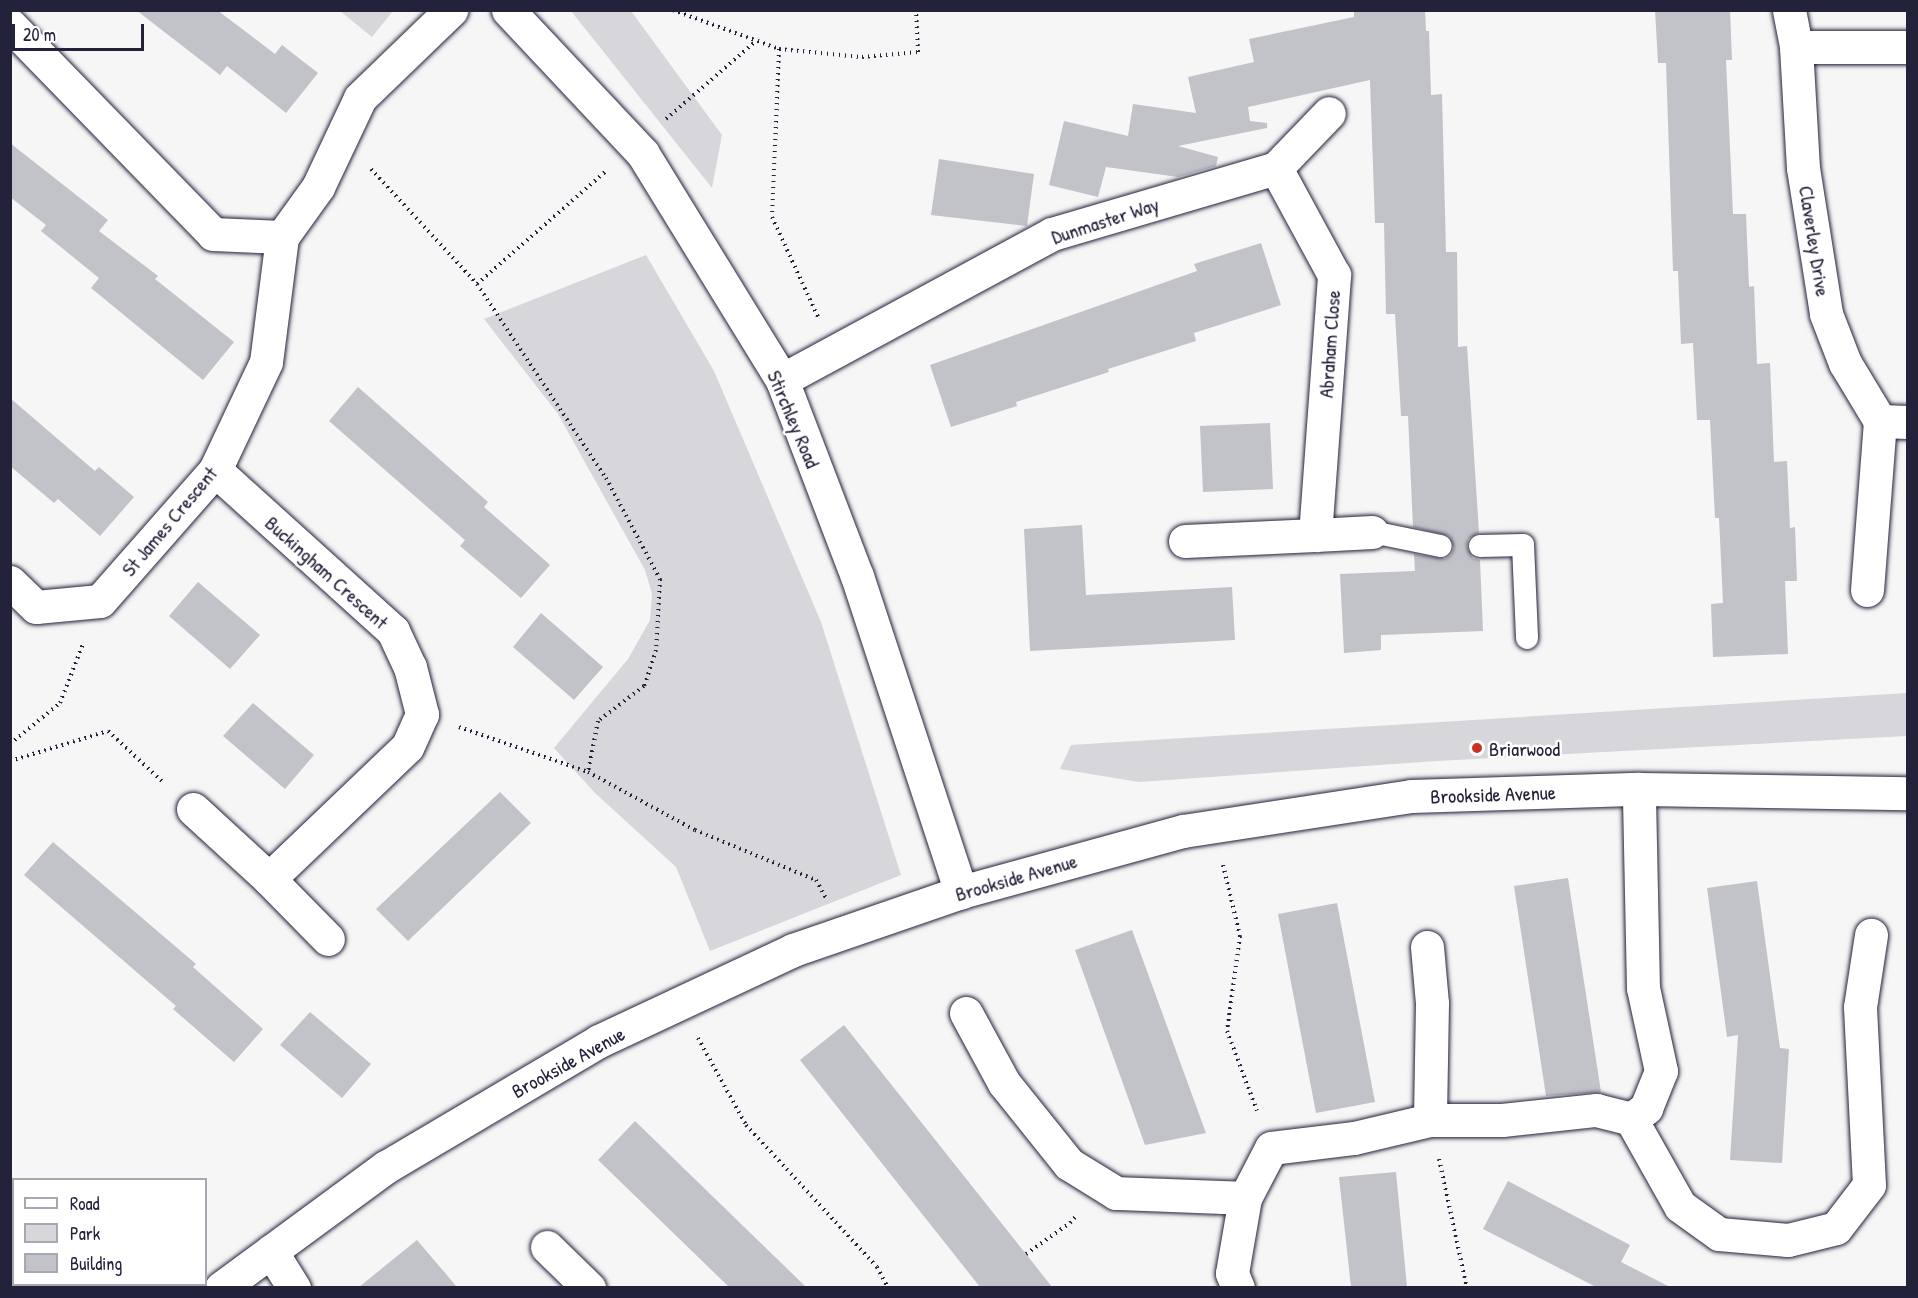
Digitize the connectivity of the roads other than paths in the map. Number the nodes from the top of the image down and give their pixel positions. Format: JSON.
{"nodes":[{"id":1,"x":451,"y":10,"type":"edge"},
{"id":2,"x":508,"y":10,"type":"edge"},
{"id":3,"x":1789,"y":10,"type":"edge"},
{"id":4,"x":10,"y":25,"type":"edge"},
{"id":5,"x":1796,"y":47,"type":"junction"},
{"id":6,"x":1908,"y":47,"type":"edge"},
{"id":7,"x":1329,"y":113,"type":"dead end"},
{"id":8,"x":1276,"y":168,"type":"junction"},
{"id":9,"x":282,"y":237,"type":"junction"},
{"id":10,"x":782,"y":380,"type":"junction"},
{"id":11,"x":1894,"y":421,"type":"edge"},
{"id":12,"x":215,"y":470,"type":"junction"},
{"id":13,"x":1372,"y":532,"type":"joint"},
{"id":14,"x":1315,"y":535,"type":"junction"},
{"id":15,"x":1185,"y":541,"type":"dead end"},
{"id":16,"x":1441,"y":546,"type":"dead end"},
{"id":17,"x":1480,"y":546,"type":"dead end"},
{"id":18,"x":10,"y":582,"type":"edge"},
{"id":19,"x":1867,"y":590,"type":"dead end"},
{"id":20,"x":1527,"y":638,"type":"dead end"},
{"id":21,"x":1639,"y":789,"type":"junction"},
{"id":22,"x":1908,"y":793,"type":"edge"},
{"id":23,"x":193,"y":809,"type":"road end"},
{"id":24,"x":269,"y":879,"type":"junction"},
{"id":25,"x":961,"y":892,"type":"junction"},
{"id":26,"x":1871,"y":935,"type":"dead end"},
{"id":27,"x":328,"y":939,"type":"dead end"},
{"id":28,"x":1427,"y":947,"type":"dead end"},
{"id":29,"x":966,"y":1013,"type":"dead end"},
{"id":30,"x":1631,"y":1119,"type":"junction"},
{"id":31,"x":1430,"y":1120,"type":"junction"},
{"id":32,"x":1245,"y":1198,"type":"junction"},
{"id":33,"x":547,"y":1247,"type":"dead end"},
{"id":34,"x":272,"y":1251,"type":"junction"},
{"id":35,"x":221,"y":1287,"type":"edge"},
{"id":36,"x":294,"y":1287,"type":"edge"},
{"id":37,"x":589,"y":1287,"type":"edge"},
{"id":38,"x":1238,"y":1287,"type":"edge"}],
"edges":[{"from":1,"to":9,"type":"street","name":"St James Crescent"},
{"from":2,"to":10,"type":"street","name":"Stirchley Road"},
{"from":3,"to":5,"type":"street","name":"Claverley Drive"},
{"from":4,"to":9,"type":"street"},
{"from":5,"to":6,"type":"street"},
{"from":5,"to":11,"type":"street","name":"Claverley Drive"},
{"from":7,"to":8,"type":"street","name":"Dunmaster Way"},
{"from":8,"to":10,"type":"street","name":"Dunmaster Way"},
{"from":8,"to":14,"type":"street","name":"Abraham Close"},
{"from":9,"to":12,"type":"street","name":"St James Crescent"},
{"from":10,"to":25,"type":"street","name":"Stirchley Road"},
{"from":11,"to":19,"type":"street","name":"Claverley Drive"},
{"from":12,"to":18,"type":"street","name":"St James Crescent"},
{"from":12,"to":24,"type":"street","name":"Buckingham Crescent"},
{"from":13,"to":14,"type":"street"},
{"from":13,"to":16,"type":"lane"},
{"from":14,"to":15,"type":"street"},
{"from":17,"to":20,"type":"lane"},
{"from":21,"to":22,"type":"street","name":"Brookside Avenue"},
{"from":21,"to":25,"type":"street","name":"Brookside Avenue"},
{"from":21,"to":30,"type":"street"},
{"from":23,"to":24,"type":"street"},
{"from":24,"to":27,"type":"street"},
{"from":25,"to":34,"type":"street","name":"Brookside Avenue"},
{"from":26,"to":30,"type":"street"},
{"from":28,"to":31,"type":"street"},
{"from":29,"to":32,"type":"street"},
{"from":30,"to":31,"type":"street"},
{"from":31,"to":32,"type":"street"},
{"from":32,"to":38,"type":"street"},
{"from":33,"to":37,"type":"street"},
{"from":34,"to":35,"type":"street","name":"Brookside Avenue"},
{"from":34,"to":36,"type":"street"}]}
